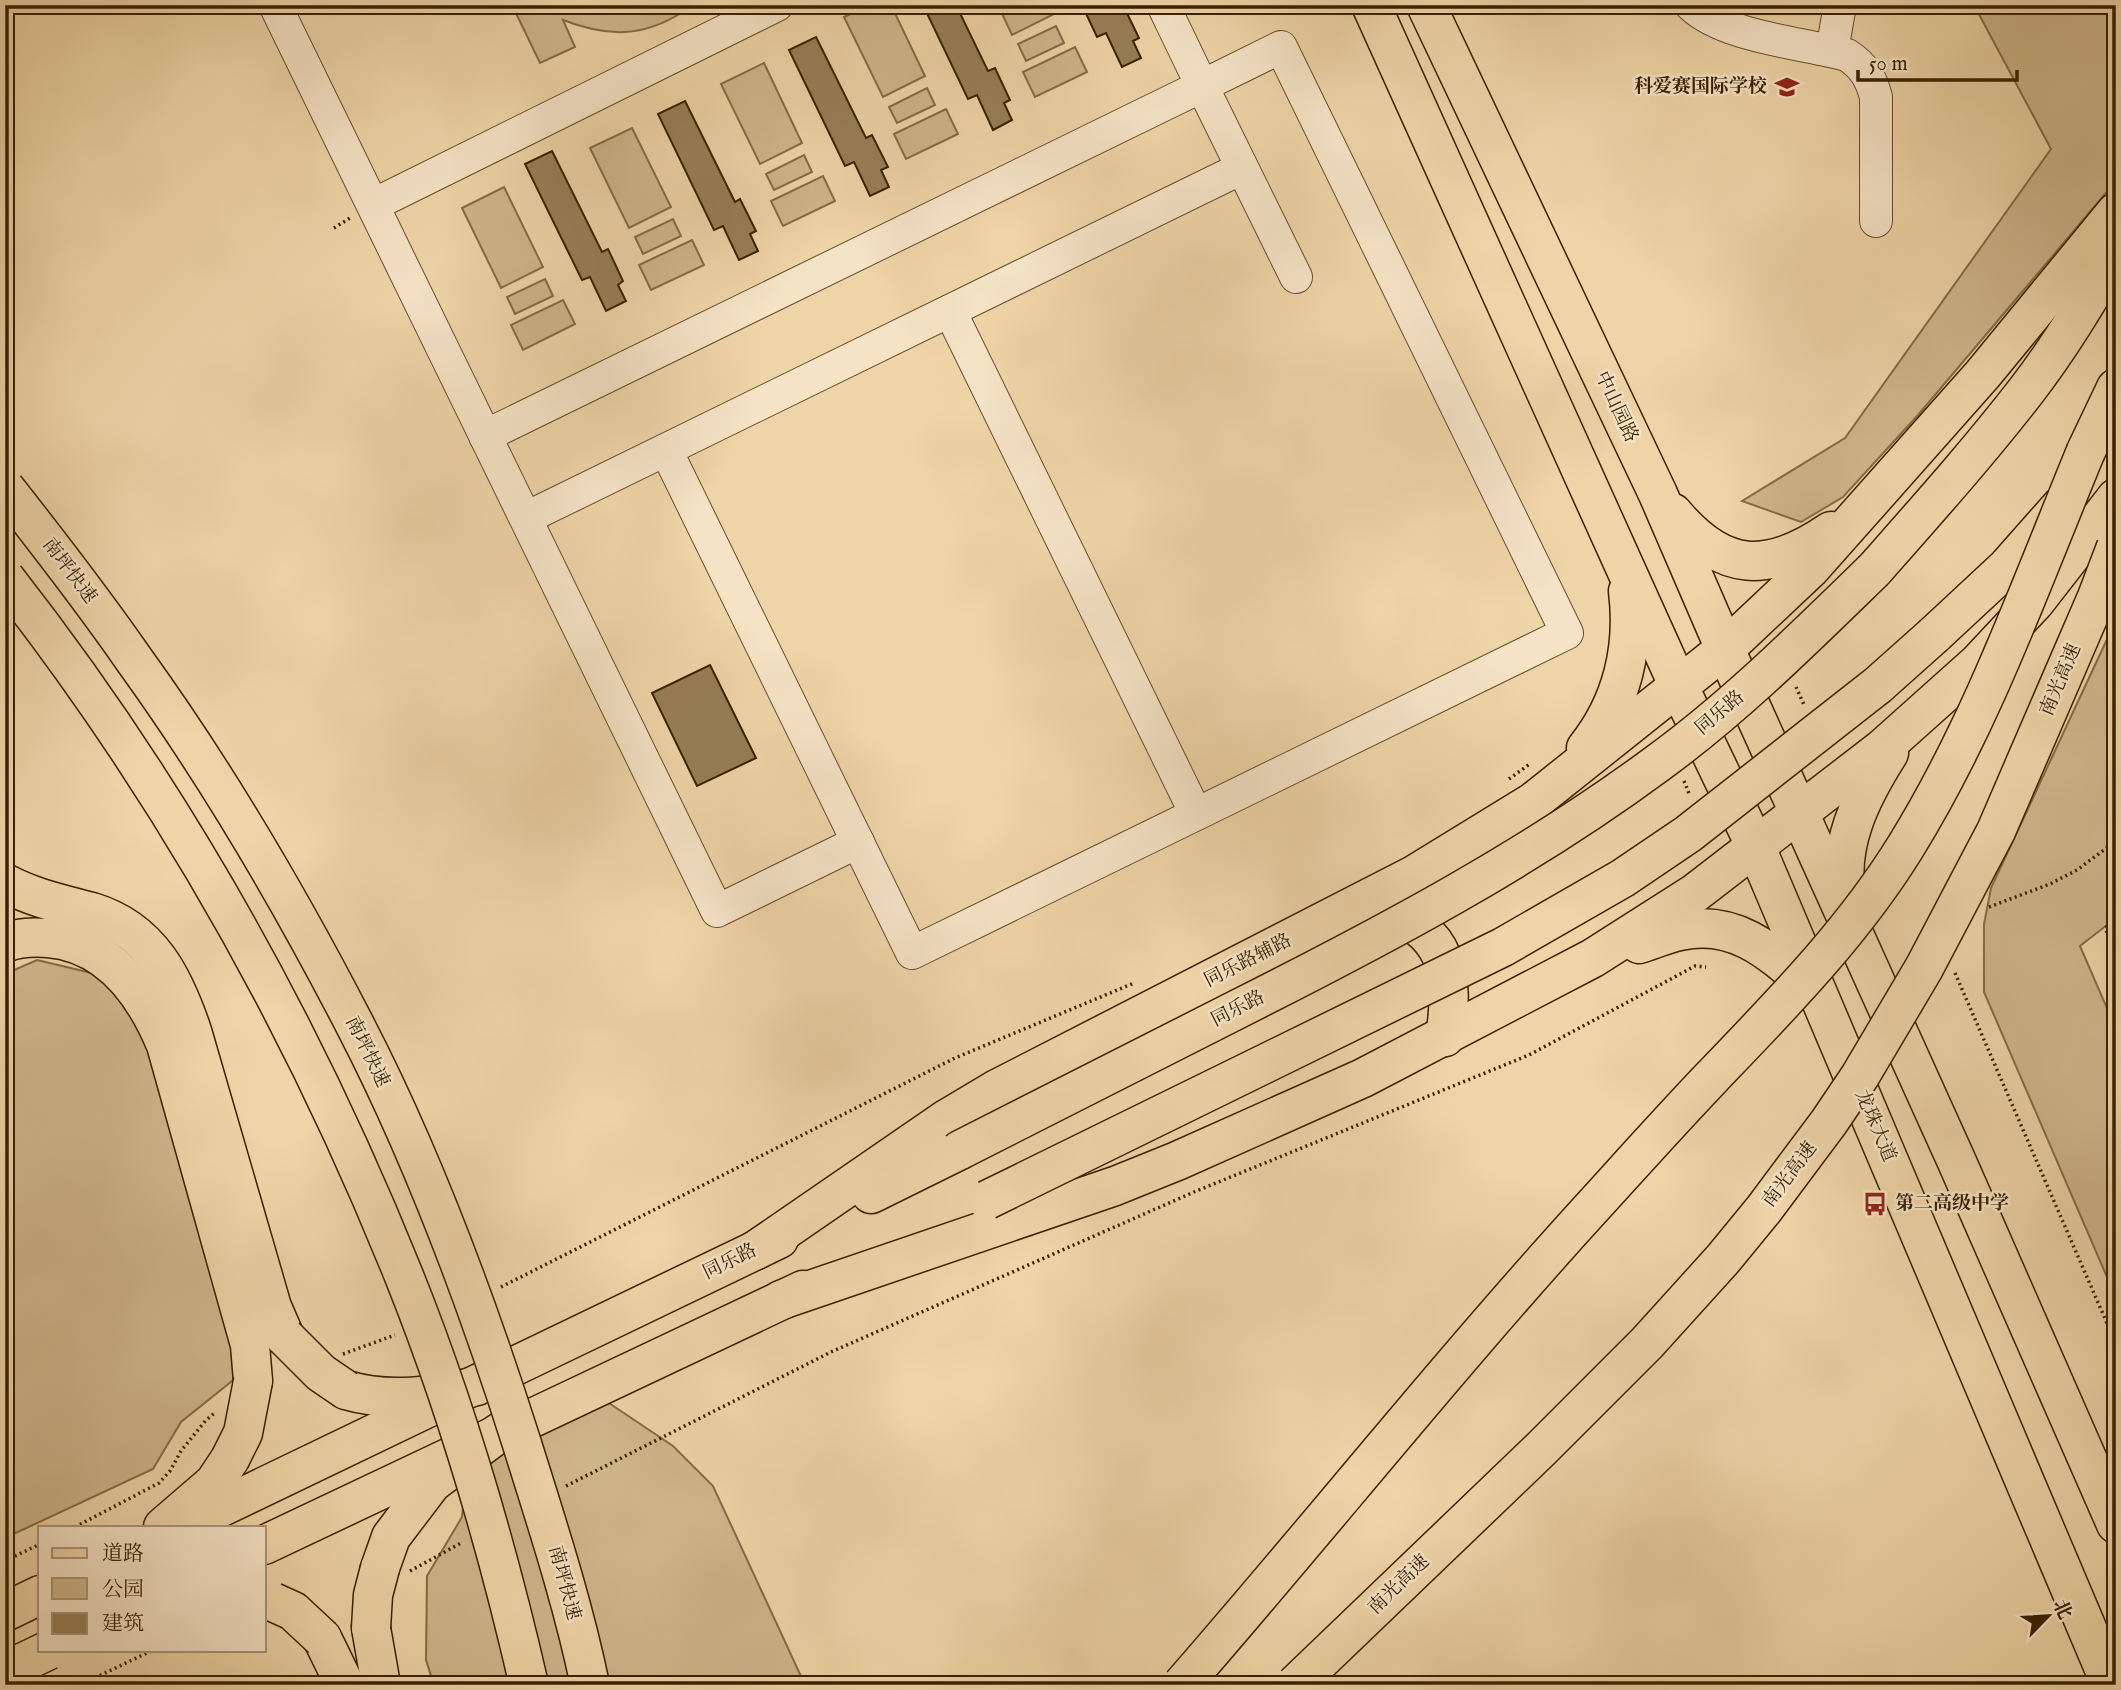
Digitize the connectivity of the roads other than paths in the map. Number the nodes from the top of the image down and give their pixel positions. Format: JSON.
{"nodes":[{"id":1,"x":275,"y":5,"type":"edge"},
{"id":2,"x":777,"y":5,"type":"edge"},
{"id":3,"x":1163,"y":5,"type":"edge"},
{"id":4,"x":1371,"y":5,"type":"edge"},
{"id":5,"x":1426,"y":5,"type":"edge"},
{"id":6,"x":1691,"y":5,"type":"edge"},
{"id":7,"x":1840,"y":5,"type":"edge"},
{"id":8,"x":1832,"y":51,"type":"junction"},
{"id":9,"x":1202,"y":86,"type":"junction"},
{"id":10,"x":1242,"y":168,"type":"junction"},
{"id":11,"x":373,"y":205,"type":"junction"},
{"id":12,"x":2116,"y":212,"type":"edge"},
{"id":13,"x":1876,"y":221,"type":"dead end"},
{"id":14,"x":2116,"y":253,"type":"edge"},
{"id":15,"x":1296,"y":277,"type":"dead end"},
{"id":16,"x":950,"y":311,"type":"junction"},
{"id":17,"x":2116,"y":388,"type":"edge"},
{"id":18,"x":485,"y":436,"type":"junction"},
{"id":19,"x":2101,"y":442,"type":"edge"},
{"id":20,"x":666,"y":450,"type":"junction"},
{"id":21,"x":5,"y":488,"type":"edge"},
{"id":22,"x":1658,"y":494,"type":"junction"},
{"id":23,"x":2116,"y":498,"type":"edge"},
{"id":24,"x":1867,"y":507,"type":"junction"},
{"id":25,"x":526,"y":519,"type":"junction"},
{"id":26,"x":2116,"y":547,"type":"edge"},
{"id":27,"x":1626,"y":568,"type":"junction"},
{"id":28,"x":5,"y":578,"type":"edge"},
{"id":29,"x":1725,"y":649,"type":"junction"},
{"id":30,"x":1678,"y":687,"type":"junction"},
{"id":31,"x":1907,"y":725,"type":"junction"},
{"id":32,"x":1521,"y":791,"type":"junction"},
{"id":33,"x":1800,"y":812,"type":"junction"},
{"id":34,"x":1196,"y":814,"type":"junction"},
{"id":35,"x":858,"y":842,"type":"junction"},
{"id":36,"x":1755,"y":845,"type":"junction"},
{"id":37,"x":5,"y":883,"type":"edge"},
{"id":38,"x":1363,"y":902,"type":"junction"},
{"id":39,"x":5,"y":943,"type":"edge"},
{"id":40,"x":1593,"y":958,"type":"junction"},
{"id":41,"x":1868,"y":966,"type":"junction"},
{"id":42,"x":1820,"y":995,"type":"junction"},
{"id":43,"x":1444,"y":1037,"type":"junction"},
{"id":44,"x":756,"y":1250,"type":"junction"},
{"id":45,"x":781,"y":1300,"type":"junction"},
{"id":46,"x":477,"y":1386,"type":"junction"},
{"id":47,"x":500,"y":1432,"type":"junction"},
{"id":48,"x":2116,"y":1524,"type":"edge"},
{"id":49,"x":164,"y":1526,"type":"edge"},
{"id":50,"x":182,"y":1526,"type":"edge"},
{"id":51,"x":266,"y":1544,"type":"edge"},
{"id":52,"x":38,"y":1596,"type":"edge"},
{"id":53,"x":269,"y":1601,"type":"edge"},
{"id":54,"x":5,"y":1612,"type":"edge"},
{"id":55,"x":45,"y":1652,"type":"edge"},
{"id":56,"x":5,"y":1655,"type":"edge"},
{"id":57,"x":5,"y":1671,"type":"edge"},
{"id":58,"x":12,"y":1685,"type":"edge"},
{"id":59,"x":345,"y":1685,"type":"edge"},
{"id":60,"x":381,"y":1685,"type":"edge"},
{"id":61,"x":529,"y":1685,"type":"edge"},
{"id":62,"x":590,"y":1685,"type":"edge"},
{"id":63,"x":1182,"y":1685,"type":"edge"},
{"id":64,"x":1295,"y":1685,"type":"edge"},
{"id":65,"x":2111,"y":1685,"type":"edge"}],
"edges":[{"from":1,"to":11,"type":"lane"},
{"from":2,"to":11,"type":"lane"},
{"from":3,"to":9,"type":"lane"},
{"from":4,"to":27,"type":"main road"},
{"from":5,"to":22,"type":"main road","name":"中山园路"},
{"from":6,"to":8,"type":"lane"},
{"from":7,"to":8,"type":"lane"},
{"from":8,"to":13,"type":"lane"},
{"from":9,"to":10,"type":"lane"},
{"from":9,"to":18,"type":"lane"},
{"from":9,"to":34,"type":"lane"},
{"from":10,"to":15,"type":"lane"},
{"from":10,"to":16,"type":"lane"},
{"from":11,"to":18,"type":"lane"},
{"from":12,"to":24,"type":"main road","name":"同乐路辅路"},
{"from":14,"to":44,"type":"main road","name":"同乐路","bridge":true},
{"from":16,"to":20,"type":"lane"},
{"from":16,"to":34,"type":"lane"},
{"from":17,"to":19,"type":"main road"},
{"from":18,"to":25,"type":"lane"},
{"from":19,"to":45,"type":"main road","bridge":true},
{"from":19,"to":63,"type":"main road","bridge":true},
{"from":20,"to":25,"type":"lane"},
{"from":20,"to":35,"type":"lane"},
{"from":21,"to":62,"type":"main road","name":"南坪快速","bridge":true},
{"from":22,"to":24,"type":"main road"},
{"from":22,"to":29,"type":"main road","name":"中山园路"},
{"from":23,"to":31,"type":"main road"},
{"from":24,"to":29,"type":"main road","name":"同乐路辅路"},
{"from":25,"to":35,"type":"lane"},
{"from":26,"to":64,"type":"main road","name":"南光高速","bridge":true},
{"from":27,"to":30,"type":"main road"},
{"from":27,"to":32,"type":"main road"},
{"from":28,"to":61,"type":"main road","bridge":true},
{"from":29,"to":30,"type":"main road","name":"同乐路辅路"},
{"from":29,"to":33,"type":"main road","name":"中山园路"},
{"from":30,"to":32,"type":"main road","name":"同乐路辅路"},
{"from":30,"to":36,"type":"main road","name":"龙珠大道"},
{"from":31,"to":33,"type":"main road"},
{"from":31,"to":41,"type":"main road"},
{"from":32,"to":38,"type":"main road","name":"同乐路辅路"},
{"from":33,"to":36,"type":"main road"},
{"from":33,"to":41,"type":"main road"},
{"from":34,"to":35,"type":"lane"},
{"from":36,"to":40,"type":"main road"},
{"from":36,"to":42,"type":"main road","name":"龙珠大道"},
{"from":37,"to":46,"type":"main road","bridge":true},
{"from":38,"to":43,"type":"main road"},
{"from":38,"to":44,"type":"main road","name":"同乐路辅路"},
{"from":39,"to":49,"type":"main road","bridge":true},
{"from":40,"to":42,"type":"main road"},
{"from":40,"to":43,"type":"main road"},
{"from":41,"to":48,"type":"main road"},
{"from":42,"to":65,"type":"main road","name":"龙珠大道"},
{"from":43,"to":45,"type":"main road"},
{"from":44,"to":46,"type":"main road","name":"同乐路"},
{"from":45,"to":47,"type":"main road"},
{"from":46,"to":50,"type":"main road","name":"同乐路"},
{"from":47,"to":51,"type":"main road"},
{"from":47,"to":60,"type":"main road","bridge":true},
{"from":52,"to":54,"type":"main road"},
{"from":53,"to":59,"type":"main road","bridge":true},
{"from":55,"to":57,"type":"main road","bridge":true},
{"from":56,"to":58,"type":"lane"}]}
